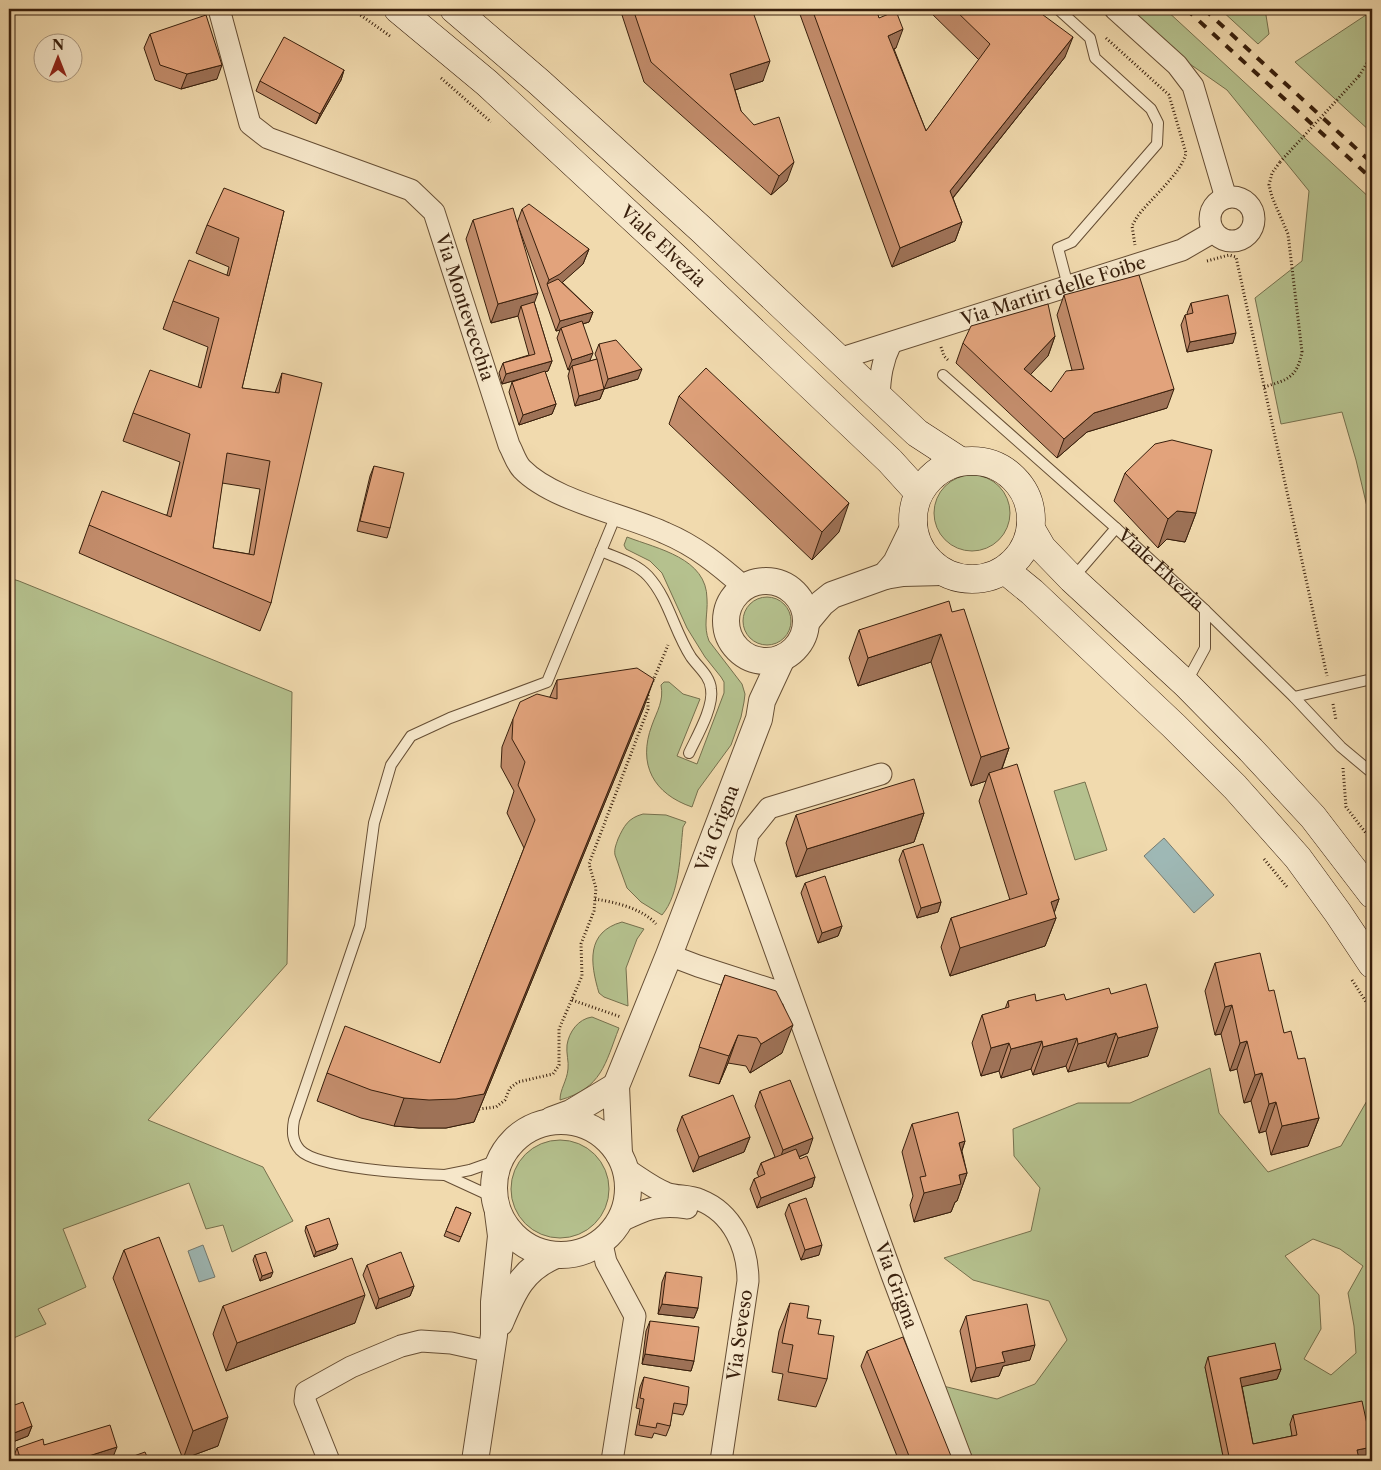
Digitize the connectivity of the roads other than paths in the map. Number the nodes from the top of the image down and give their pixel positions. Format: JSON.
{"nodes":[{"id":1,"x":219,"y":9,"type":"edge"},
{"id":2,"x":398,"y":9,"type":"edge"},
{"id":3,"x":454,"y":9,"type":"edge"},
{"id":4,"x":1058,"y":9,"type":"edge"},
{"id":5,"x":1115,"y":9,"type":"edge"},
{"id":6,"x":1226,"y":198,"type":"junction"},
{"id":7,"x":1213,"y":232,"type":"junction"},
{"id":8,"x":1068,"y":286,"type":"junction"},
{"id":9,"x":890,"y":343,"type":"junction"},
{"id":10,"x":839,"y":359,"type":"junction"},
{"id":11,"x":943,"y":375,"type":"dead end"},
{"id":12,"x":879,"y":397,"type":"junction"},
{"id":13,"x":960,"y":461,"type":"junction"},
{"id":14,"x":919,"y":493,"type":"junction"},
{"id":15,"x":616,"y":515,"type":"junction"},
{"id":16,"x":913,"y":528,"type":"junction"},
{"id":17,"x":1116,"y":528,"type":"junction"},
{"id":18,"x":1032,"y":529,"type":"junction"},
{"id":19,"x":601,"y":552,"type":"junction"},
{"id":20,"x":885,"y":576,"type":"junction"},
{"id":21,"x":949,"y":578,"type":"junction"},
{"id":22,"x":1000,"y":579,"type":"junction"},
{"id":23,"x":1072,"y":579,"type":"junction"},
{"id":24,"x":744,"y":587,"type":"junction"},
{"id":25,"x":793,"y":590,"type":"junction"},
{"id":26,"x":832,"y":595,"type":"junction"},
{"id":27,"x":1205,"y":610,"type":"junction"},
{"id":28,"x":807,"y":621,"type":"junction"},
{"id":29,"x":782,"y":658,"type":"junction"},
{"id":30,"x":754,"y":659,"type":"junction"},
{"id":31,"x":1372,"y":681,"type":"edge"},
{"id":32,"x":1186,"y":684,"type":"junction"},
{"id":33,"x":1294,"y":696,"type":"junction"},
{"id":34,"x":762,"y":701,"type":"junction"},
{"id":35,"x":689,"y":753,"type":"dead end"},
{"id":36,"x":1372,"y":773,"type":"edge"},
{"id":37,"x":881,"y":774,"type":"dead end"},
{"id":38,"x":1372,"y":894,"type":"edge"},
{"id":39,"x":669,"y":955,"type":"junction"},
{"id":40,"x":1360,"y":969,"type":"edge"},
{"id":41,"x":791,"y":996,"type":"junction"},
{"id":42,"x":616,"y":1086,"type":"junction"},
{"id":43,"x":544,"y":1123,"type":"junction"},
{"id":44,"x":501,"y":1159,"type":"junction"},
{"id":45,"x":622,"y":1162,"type":"junction"},
{"id":46,"x":444,"y":1175,"type":"junction"},
{"id":47,"x":496,"y":1202,"type":"junction"},
{"id":48,"x":722,"y":1215,"type":"junction"},
{"id":49,"x":612,"y":1231,"type":"junction"},
{"id":50,"x":556,"y":1255,"type":"junction"},
{"id":51,"x":493,"y":1344,"type":"junction"},
{"id":52,"x":329,"y":1461,"type":"edge"},
{"id":53,"x":475,"y":1461,"type":"edge"},
{"id":54,"x":612,"y":1461,"type":"edge"},
{"id":55,"x":721,"y":1461,"type":"edge"},
{"id":56,"x":962,"y":1461,"type":"edge"}],
"edges":[{"from":1,"to":15,"type":"street","name":"Via Montevecchia"},
{"from":2,"to":14,"type":"main road","name":"Viale Elvezia"},
{"from":3,"to":10,"type":"main road"},
{"from":4,"to":8,"type":"lane"},
{"from":5,"to":6,"type":"street"},
{"from":6,"to":7,"type":"street"},
{"from":6,"to":7,"type":"street"},
{"from":7,"to":8,"type":"street","name":"Via Martiri delle Foibe"},
{"from":8,"to":9,"type":"street","name":"Via Martiri delle Foibe"},
{"from":9,"to":10,"type":"street","name":"Via Martiri delle Foibe"},
{"from":9,"to":12,"type":"street"},
{"from":10,"to":12,"type":"main road"},
{"from":11,"to":17,"type":"lane","name":"Viale Elvezia"},
{"from":12,"to":13,"type":"main road"},
{"from":13,"to":14,"type":"main road"},
{"from":13,"to":18,"type":"main road"},
{"from":14,"to":16,"type":"main road"},
{"from":15,"to":19,"type":"lane"},
{"from":15,"to":24,"type":"street","name":"Via Montevecchia"},
{"from":16,"to":20,"type":"street"},
{"from":16,"to":21,"type":"main road"},
{"from":17,"to":23,"type":"lane"},
{"from":17,"to":27,"type":"lane","name":"Viale Elvezia"},
{"from":18,"to":22,"type":"main road"},
{"from":18,"to":23,"type":"main road"},
{"from":19,"to":35,"type":"lane"},
{"from":19,"to":46,"type":"lane"},
{"from":20,"to":21,"type":"street"},
{"from":20,"to":26,"type":"street"},
{"from":21,"to":22,"type":"main road"},
{"from":22,"to":40,"type":"main road"},
{"from":23,"to":32,"type":"main road"},
{"from":24,"to":25,"type":"street"},
{"from":24,"to":30,"type":"street"},
{"from":25,"to":26,"type":"street"},
{"from":25,"to":28,"type":"street"},
{"from":26,"to":28,"type":"street"},
{"from":27,"to":32,"type":"lane"},
{"from":27,"to":33,"type":"lane","name":"Viale Elvezia"},
{"from":28,"to":29,"type":"street"},
{"from":29,"to":30,"type":"street"},
{"from":29,"to":34,"type":"street","name":"Via Grigna"},
{"from":30,"to":34,"type":"street","name":"Via Grigna"},
{"from":31,"to":33,"type":"lane"},
{"from":32,"to":38,"type":"main road"},
{"from":33,"to":36,"type":"lane","name":"Viale Elvezia"},
{"from":34,"to":39,"type":"street","name":"Via Grigna"},
{"from":37,"to":41,"type":"street","name":"Via Grigna"},
{"from":39,"to":41,"type":"street"},
{"from":39,"to":42,"type":"street","name":"Via Grigna"},
{"from":41,"to":56,"type":"street","name":"Via Grigna"},
{"from":42,"to":43,"type":"street"},
{"from":42,"to":45,"type":"street","name":"Via Grigna"},
{"from":43,"to":44,"type":"street"},
{"from":43,"to":45,"type":"street"},
{"from":44,"to":46,"type":"lane"},
{"from":44,"to":47,"type":"street"},
{"from":45,"to":48,"type":"street","name":"Via Seveso"},
{"from":45,"to":49,"type":"street"},
{"from":46,"to":47,"type":"lane"},
{"from":47,"to":50,"type":"street"},
{"from":47,"to":51,"type":"street"},
{"from":48,"to":49,"type":"street"},
{"from":48,"to":55,"type":"street","name":"Via Seveso"},
{"from":49,"to":50,"type":"street"},
{"from":49,"to":54,"type":"street"},
{"from":50,"to":51,"type":"street"},
{"from":51,"to":52,"type":"street"},
{"from":51,"to":53,"type":"street"}]}
